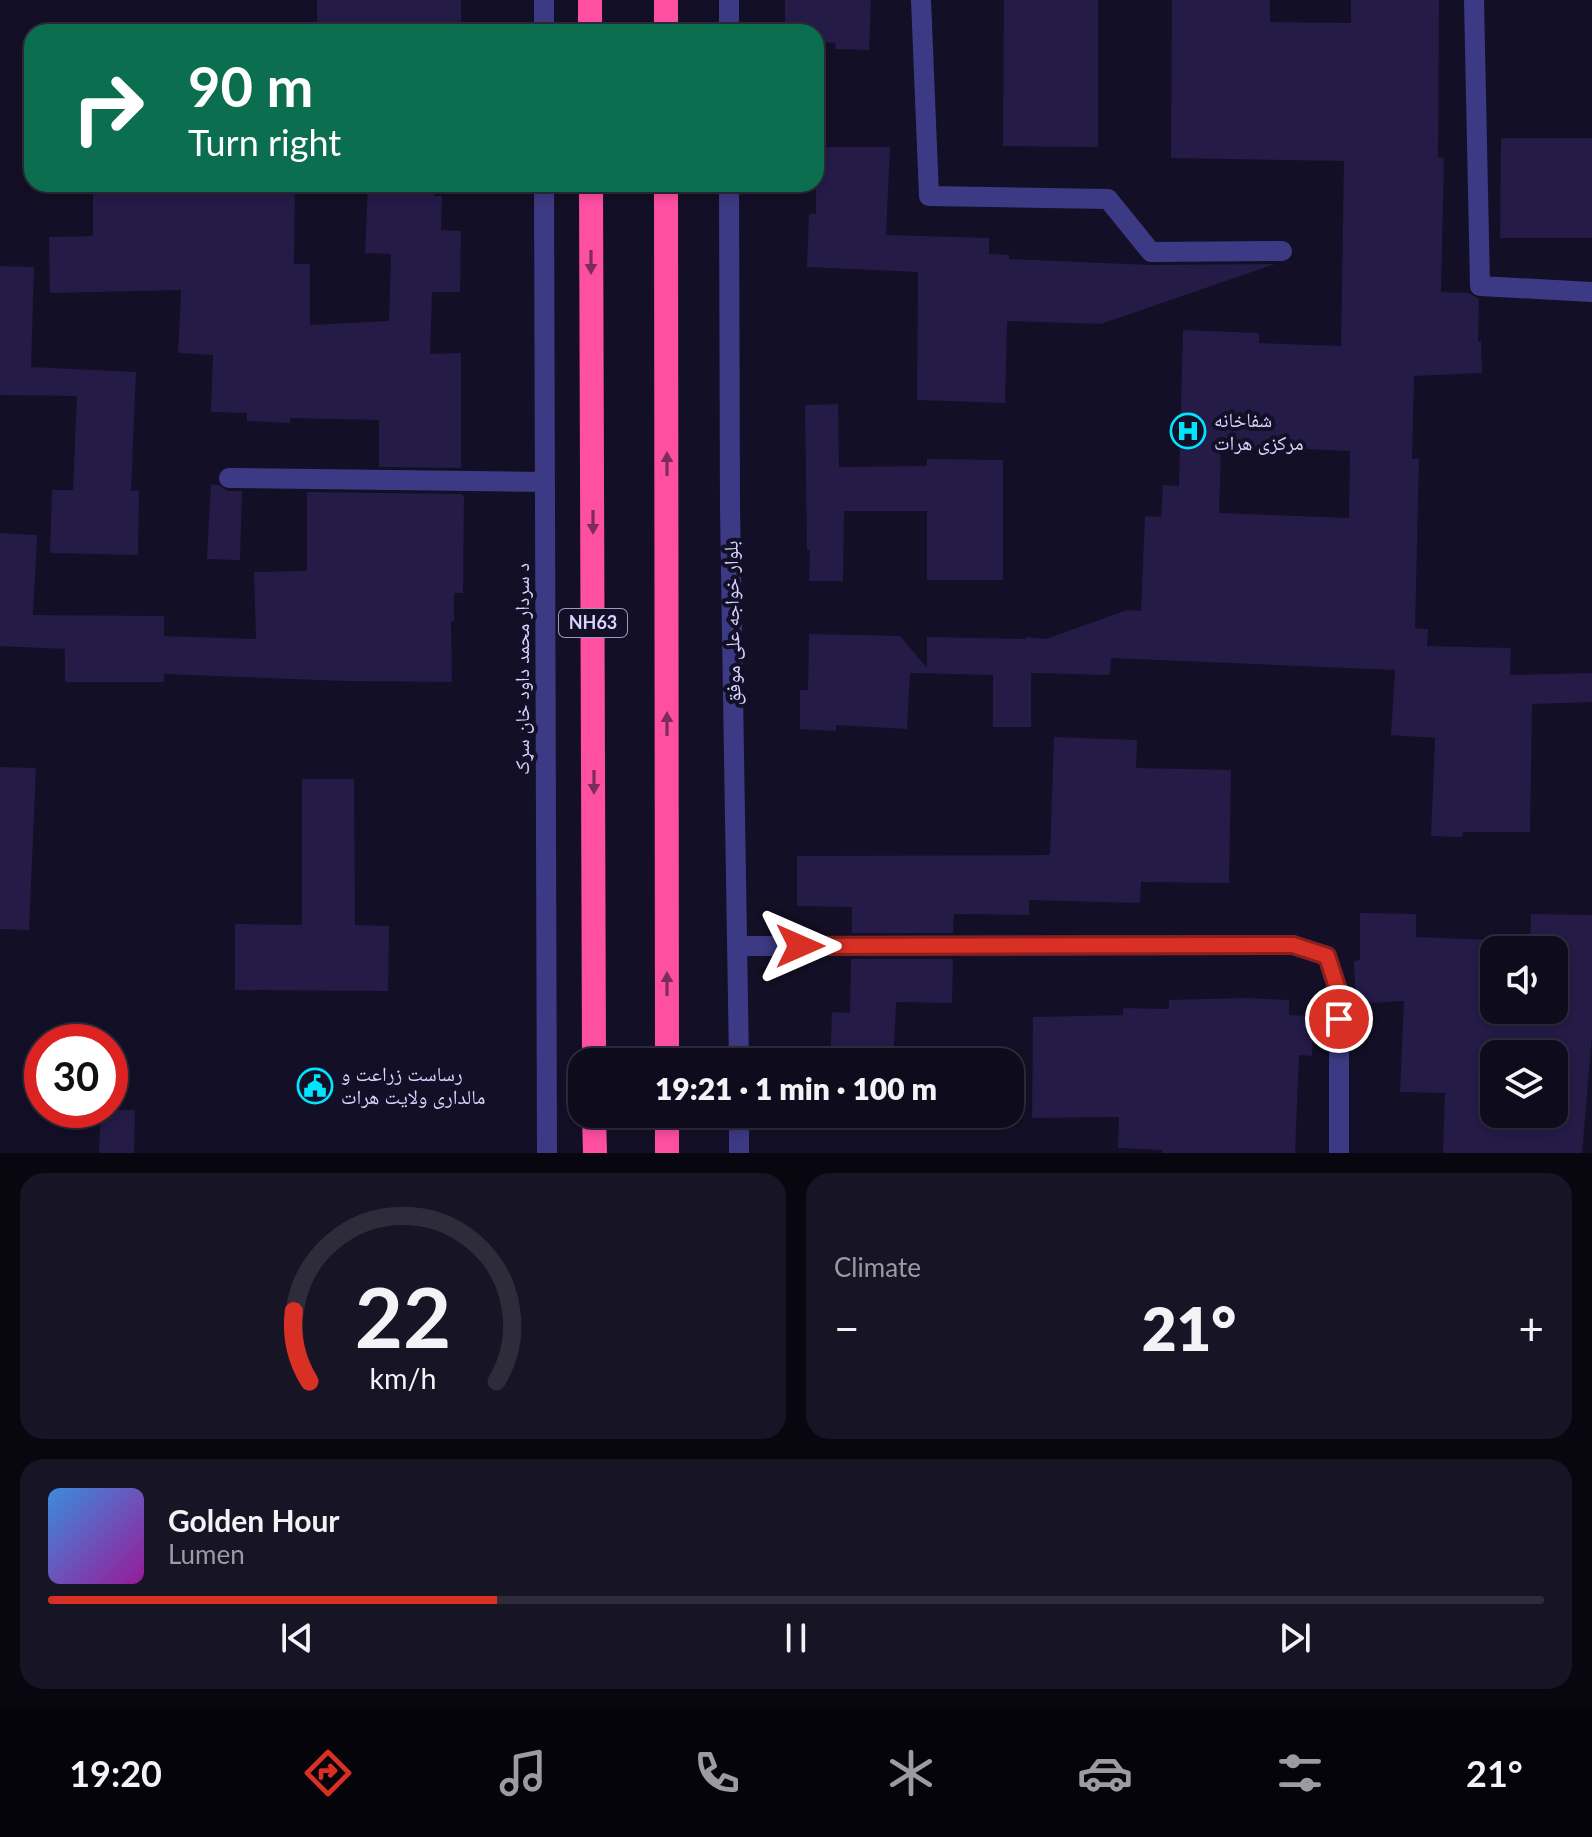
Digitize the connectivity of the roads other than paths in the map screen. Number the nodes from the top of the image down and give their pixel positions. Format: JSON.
{"nodes":[{"id":1,"x":544,"y":0,"type":"edge"},
{"id":2,"x":590,"y":0,"type":"edge"},
{"id":3,"x":666,"y":0,"type":"edge"},
{"id":4,"x":729,"y":0,"type":"edge"},
{"id":5,"x":921,"y":0,"type":"edge"},
{"id":6,"x":1474,"y":0,"type":"edge"},
{"id":7,"x":544,"y":24,"type":"edge"},
{"id":8,"x":590,"y":24,"type":"edge"},
{"id":9,"x":666,"y":24,"type":"edge"},
{"id":10,"x":729,"y":24,"type":"edge"},
{"id":11,"x":544,"y":192,"type":"edge"},
{"id":12,"x":591,"y":192,"type":"edge"},
{"id":13,"x":666,"y":192,"type":"edge"},
{"id":14,"x":729,"y":192,"type":"edge"},
{"id":15,"x":1282,"y":251,"type":"dead end"},
{"id":16,"x":1592,"y":292,"type":"edge"},
{"id":17,"x":229,"y":478,"type":"dead end"},
{"id":18,"x":545,"y":482,"type":"junction"},
{"id":19,"x":738,"y":946,"type":"junction"},
{"id":20,"x":594,"y":1048,"type":"edge"},
{"id":21,"x":667,"y":1048,"type":"edge"},
{"id":22,"x":739,"y":1048,"type":"edge"},
{"id":23,"x":594,"y":1128,"type":"edge"},
{"id":24,"x":667,"y":1128,"type":"edge"},
{"id":25,"x":739,"y":1128,"type":"edge"},
{"id":26,"x":547,"y":1153,"type":"edge"},
{"id":27,"x":595,"y":1153,"type":"edge"},
{"id":28,"x":667,"y":1153,"type":"edge"},
{"id":29,"x":739,"y":1153,"type":"edge"},
{"id":30,"x":1339,"y":1153,"type":"edge"}],
"edges":[{"from":1,"to":7,"type":"street"},
{"from":2,"to":8,"type":"highway"},
{"from":3,"to":9,"type":"highway"},
{"from":4,"to":10,"type":"street"},
{"from":5,"to":15,"type":"street"},
{"from":6,"to":16,"type":"street"},
{"from":11,"to":18,"type":"street","name":"د سردار محمد داود خان سړک"},
{"from":12,"to":20,"type":"highway","number":"NH63","one_way":true},
{"from":21,"to":13,"type":"highway","one_way":true},
{"from":14,"to":19,"type":"street","name":"بلوار خواجه علی موفق"},
{"from":17,"to":18,"type":"street"},
{"from":18,"to":26,"type":"street","name":"د سردار محمد داود خان سړک"},
{"from":19,"to":22,"type":"street","name":"بلوار خواجه علی موفق"},
{"from":19,"to":30,"type":"street"},
{"from":23,"to":27,"type":"highway"},
{"from":24,"to":28,"type":"highway"},
{"from":25,"to":29,"type":"street"}]}
